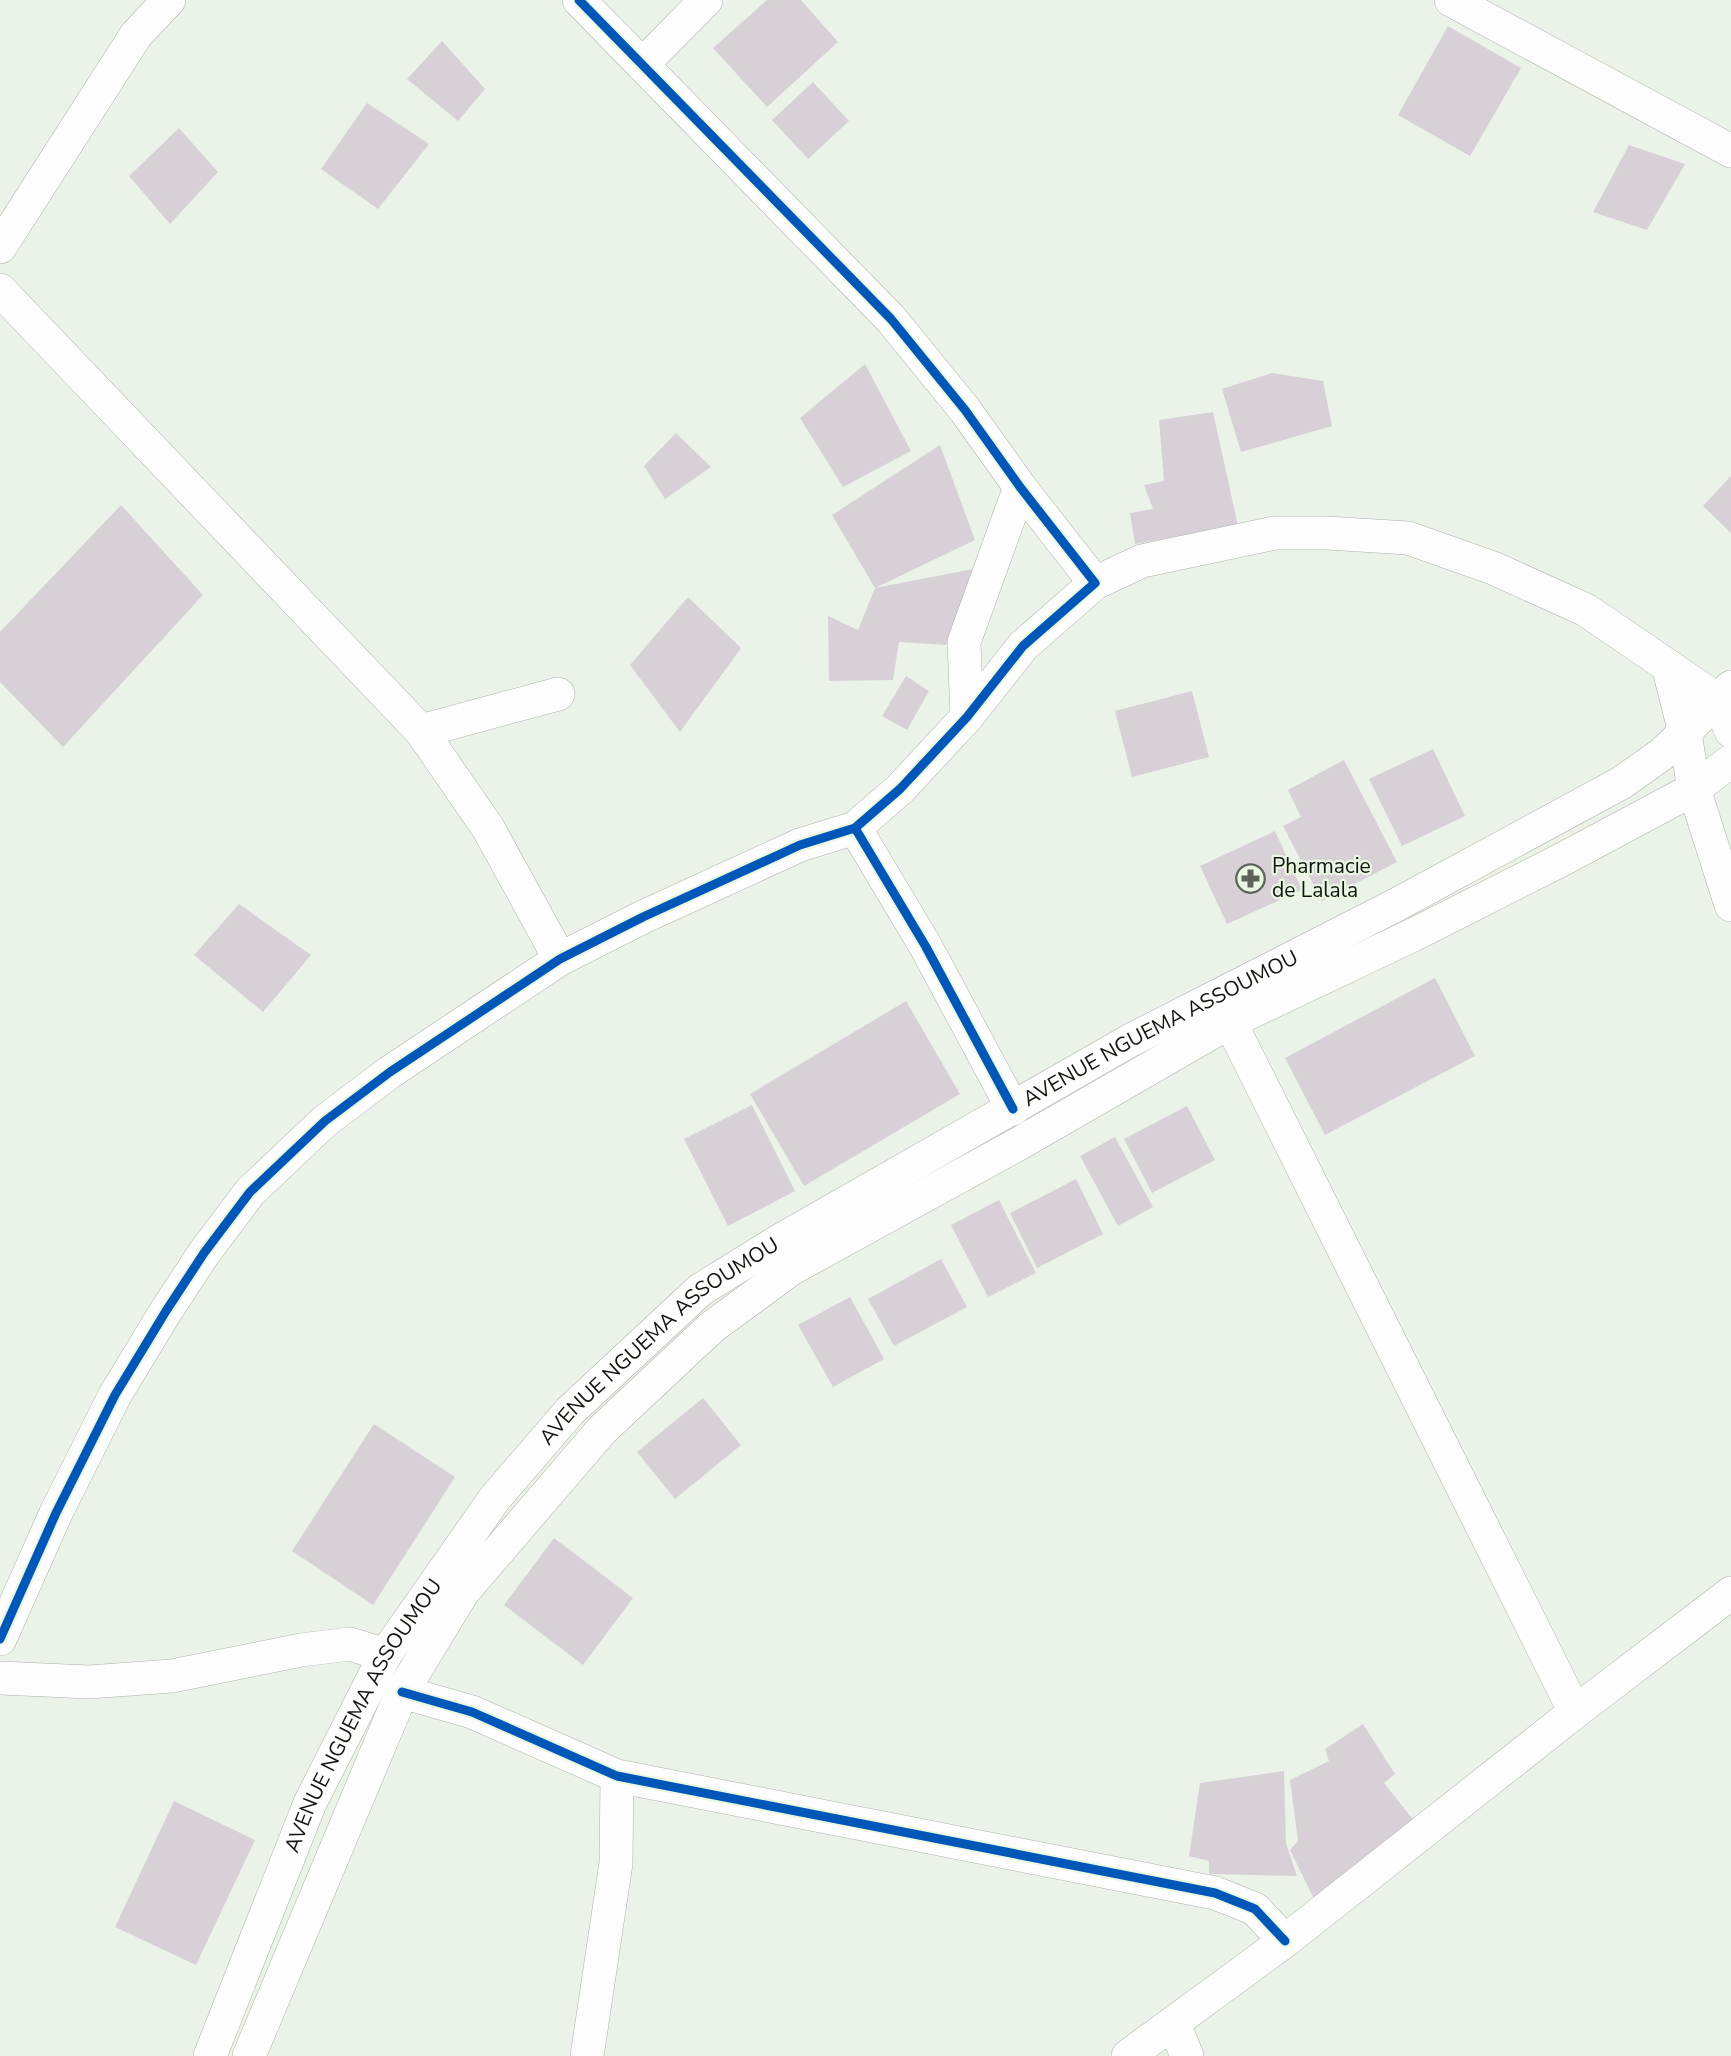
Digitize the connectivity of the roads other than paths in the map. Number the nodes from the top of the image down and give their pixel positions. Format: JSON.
{"nodes":[{"id":1,"x":169,"y":0,"type":"edge"},
{"id":2,"x":579,"y":0,"type":"edge"},
{"id":3,"x":706,"y":0,"type":"edge"},
{"id":4,"x":1451,"y":0,"type":"edge"},
{"id":5,"x":642,"y":66,"type":"junction"},
{"id":6,"x":1731,"y":151,"type":"edge"},
{"id":7,"x":0,"y":246,"type":"edge"},
{"id":8,"x":0,"y":290,"type":"edge"},
{"id":9,"x":1020,"y":487,"type":"junction"},
{"id":10,"x":1095,"y":583,"type":"junction"},
{"id":11,"x":1668,"y":666,"type":"junction"},
{"id":12,"x":1725,"y":693,"type":"edge"},
{"id":13,"x":558,"y":694,"type":"dead end"},
{"id":14,"x":967,"y":717,"type":"junction"},
{"id":15,"x":1731,"y":730,"type":"edge"},
{"id":16,"x":421,"y":731,"type":"junction"},
{"id":17,"x":1685,"y":733,"type":"junction"},
{"id":18,"x":1731,"y":761,"type":"edge"},
{"id":19,"x":1694,"y":789,"type":"junction"},
{"id":20,"x":855,"y":828,"type":"junction"},
{"id":21,"x":1731,"y":904,"type":"edge"},
{"id":22,"x":560,"y":959,"type":"junction"},
{"id":23,"x":1230,"y":1022,"type":"junction"},
{"id":24,"x":1013,"y":1109,"type":"junction"},
{"id":25,"x":1731,"y":1593,"type":"edge"},
{"id":26,"x":0,"y":1639,"type":"edge"},
{"id":27,"x":385,"y":1655,"type":"junction"},
{"id":28,"x":0,"y":1678,"type":"edge"},
{"id":29,"x":402,"y":1692,"type":"junction"},
{"id":30,"x":1575,"y":1712,"type":"junction"},
{"id":31,"x":617,"y":1776,"type":"junction"},
{"id":32,"x":1285,"y":1941,"type":"junction"},
{"id":33,"x":1174,"y":2024,"type":"junction"},
{"id":34,"x":210,"y":2056,"type":"edge"},
{"id":35,"x":249,"y":2056,"type":"edge"},
{"id":36,"x":588,"y":2056,"type":"edge"},
{"id":37,"x":1128,"y":2056,"type":"edge"},
{"id":38,"x":1186,"y":2056,"type":"edge"}],
"edges":[{"from":1,"to":7,"type":"street"},
{"from":2,"to":5,"type":"street"},
{"from":3,"to":5,"type":"street"},
{"from":4,"to":6,"type":"street"},
{"from":5,"to":9,"type":"street"},
{"from":8,"to":16,"type":"street"},
{"from":9,"to":10,"type":"street"},
{"from":9,"to":14,"type":"street"},
{"from":10,"to":11,"type":"street"},
{"from":10,"to":14,"type":"street"},
{"from":11,"to":12,"type":"street"},
{"from":11,"to":17,"type":"street"},
{"from":12,"to":15,"type":"street"},
{"from":12,"to":17,"type":"street","name":"AVENUE NGUEMA ASSOUMOU"},
{"from":13,"to":16,"type":"street"},
{"from":14,"to":20,"type":"street"},
{"from":16,"to":22,"type":"street"},
{"from":17,"to":19,"type":"street"},
{"from":17,"to":24,"type":"street","name":"AVENUE NGUEMA ASSOUMOU"},
{"from":18,"to":19,"type":"street","name":"AVENUE NGUEMA ASSOUMOU"},
{"from":19,"to":21,"type":"street"},
{"from":19,"to":23,"type":"street","name":"AVENUE NGUEMA ASSOUMOU"},
{"from":20,"to":22,"type":"street"},
{"from":20,"to":24,"type":"street"},
{"from":22,"to":26,"type":"street"},
{"from":23,"to":29,"type":"street","name":"AVENUE NGUEMA ASSOUMOU"},
{"from":23,"to":30,"type":"street"},
{"from":24,"to":27,"type":"street","name":"AVENUE NGUEMA ASSOUMOU"},
{"from":25,"to":30,"type":"street"},
{"from":27,"to":28,"type":"street"},
{"from":27,"to":34,"type":"street","name":"AVENUE NGUEMA ASSOUMOU"},
{"from":29,"to":31,"type":"street"},
{"from":29,"to":35,"type":"street","name":"AVENUE NGUEMA ASSOUMOU"},
{"from":30,"to":32,"type":"street"},
{"from":31,"to":32,"type":"street"},
{"from":31,"to":36,"type":"street"},
{"from":32,"to":33,"type":"street"},
{"from":33,"to":37,"type":"street"},
{"from":33,"to":38,"type":"street"}]}
